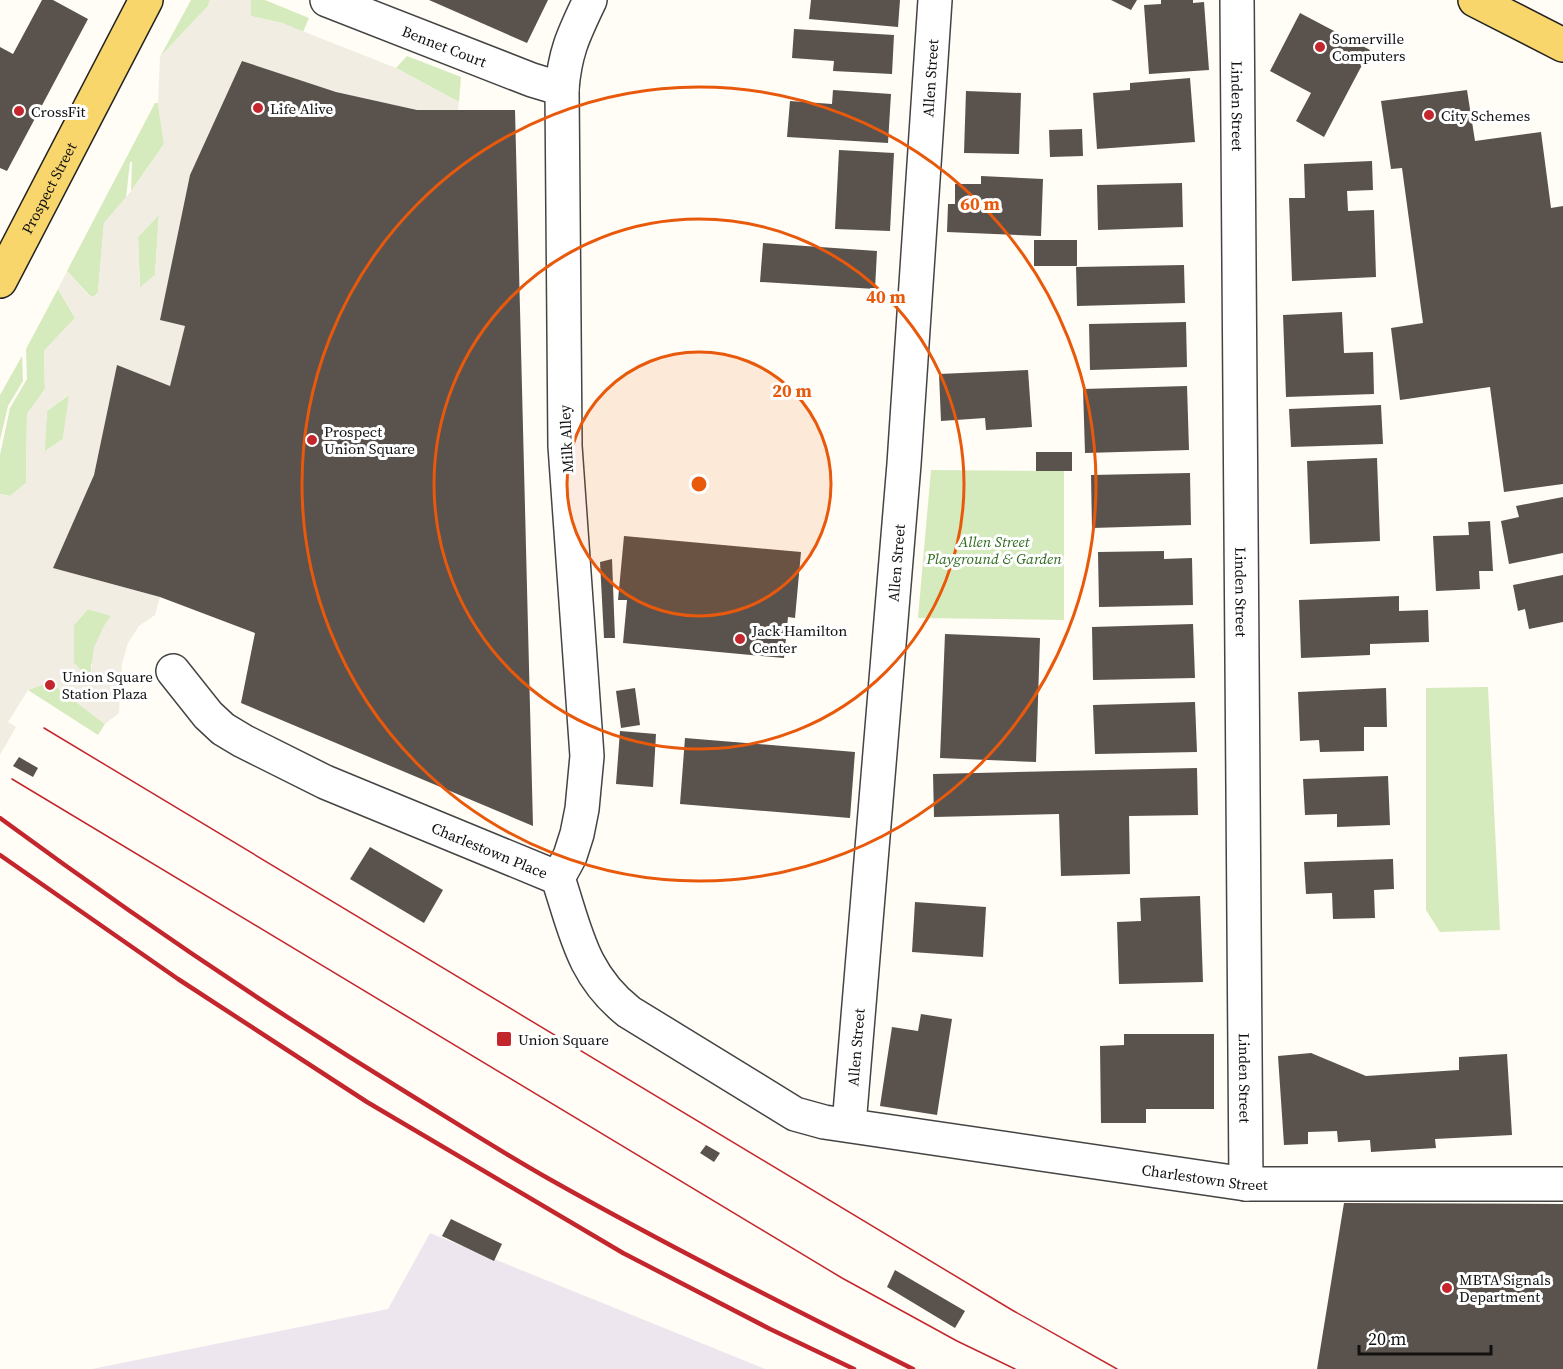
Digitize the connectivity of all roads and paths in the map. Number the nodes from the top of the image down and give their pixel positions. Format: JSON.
{"nodes":[{"id":1,"x":146,"y":0,"type":"edge"},
{"id":2,"x":327,"y":0,"type":"edge"},
{"id":3,"x":590,"y":0,"type":"edge"},
{"id":4,"x":934,"y":0,"type":"edge"},
{"id":5,"x":1236,"y":0,"type":"edge"},
{"id":6,"x":1475,"y":0,"type":"edge"},
{"id":7,"x":1563,"y":45,"type":"edge"},
{"id":8,"x":562,"y":89,"type":"junction"},
{"id":9,"x":0,"y":281,"type":"edge"},
{"id":10,"x":173,"y":671,"type":"dead end"},
{"id":11,"x":558,"y":878,"type":"junction"},
{"id":12,"x":849,"y":1125,"type":"junction"},
{"id":13,"x":1246,"y":1184,"type":"junction"},
{"id":14,"x":1563,"y":1184,"type":"edge"}],
"edges":[{"from":1,"to":9,"type":"main road","name":"Prospect Street"},
{"from":2,"to":8,"type":"street","name":"Bennet Court"},
{"from":3,"to":8,"type":"street","name":"Milk Alley"},
{"from":4,"to":12,"type":"street","name":"Allen Street"},
{"from":5,"to":13,"type":"street","name":"Linden Street"},
{"from":6,"to":7,"type":"main road"},
{"from":8,"to":11,"type":"street","name":"Milk Alley"},
{"from":10,"to":11,"type":"street","name":"Charlestown Place"},
{"from":11,"to":12,"type":"street","name":"Charlestown Place"},
{"from":12,"to":13,"type":"street","name":"Charlestown Street"},
{"from":13,"to":14,"type":"street","name":"Charlestown Street"}]}
